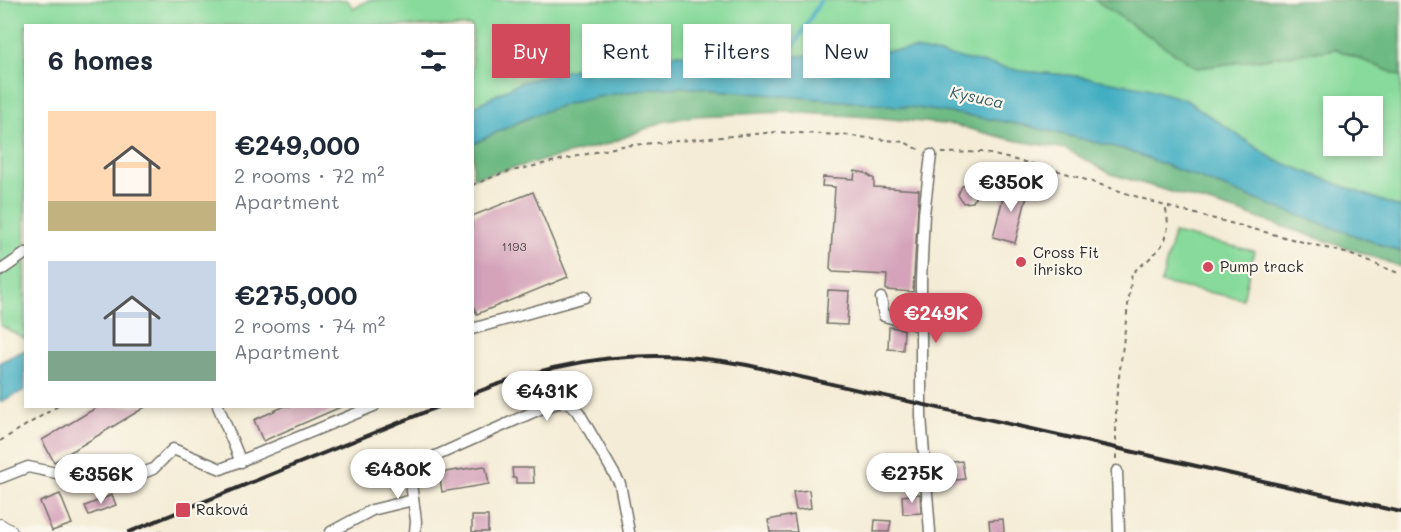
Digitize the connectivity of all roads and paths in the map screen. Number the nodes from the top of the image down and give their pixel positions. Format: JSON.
{"nodes":[{"id":1,"x":931,"y":155,"type":"dead end"},
{"id":2,"x":1165,"y":206,"type":"dead end"},
{"id":3,"x":24,"y":254,"type":"edge"},
{"id":4,"x":0,"y":271,"type":"edge"},
{"id":5,"x":585,"y":297,"type":"dead end"},
{"id":6,"x":881,"y":298,"type":"dead end"},
{"id":7,"x":921,"y":326,"type":"junction"},
{"id":8,"x":474,"y":328,"type":"edge"},
{"id":9,"x":55,"y":408,"type":"edge"},
{"id":10,"x":219,"y":408,"type":"edge"},
{"id":11,"x":369,"y":408,"type":"edge"},
{"id":12,"x":0,"y":441,"type":"edge"},
{"id":13,"x":241,"y":462,"type":"junction"},
{"id":14,"x":1117,"y":471,"type":"joint"},
{"id":15,"x":0,"y":478,"type":"edge"},
{"id":16,"x":413,"y":500,"type":"junction"},
{"id":17,"x":0,"y":526,"type":"edge"},
{"id":18,"x":164,"y":530,"type":"dead end"},
{"id":19,"x":10,"y":532,"type":"edge"},
{"id":20,"x":158,"y":532,"type":"edge"},
{"id":21,"x":331,"y":532,"type":"edge"},
{"id":22,"x":415,"y":532,"type":"edge"},
{"id":23,"x":629,"y":532,"type":"edge"},
{"id":24,"x":930,"y":532,"type":"edge"},
{"id":25,"x":1119,"y":532,"type":"edge"}],
"edges":[{"from":1,"to":7,"type":"street"},
{"from":2,"to":14,"type":"path"},
{"from":3,"to":4,"type":"street"},
{"from":5,"to":8,"type":"street"},
{"from":6,"to":7,"type":"street"},
{"from":7,"to":24,"type":"street"},
{"from":9,"to":12,"type":"path"},
{"from":10,"to":13,"type":"street"},
{"from":11,"to":13,"type":"street"},
{"from":13,"to":15,"type":"street"},
{"from":14,"to":25,"type":"street"},
{"from":16,"to":21,"type":"street"},
{"from":16,"to":22,"type":"street"},
{"from":16,"to":23,"type":"street"},
{"from":17,"to":19,"type":"street"},
{"from":18,"to":20,"type":"path"}]}
